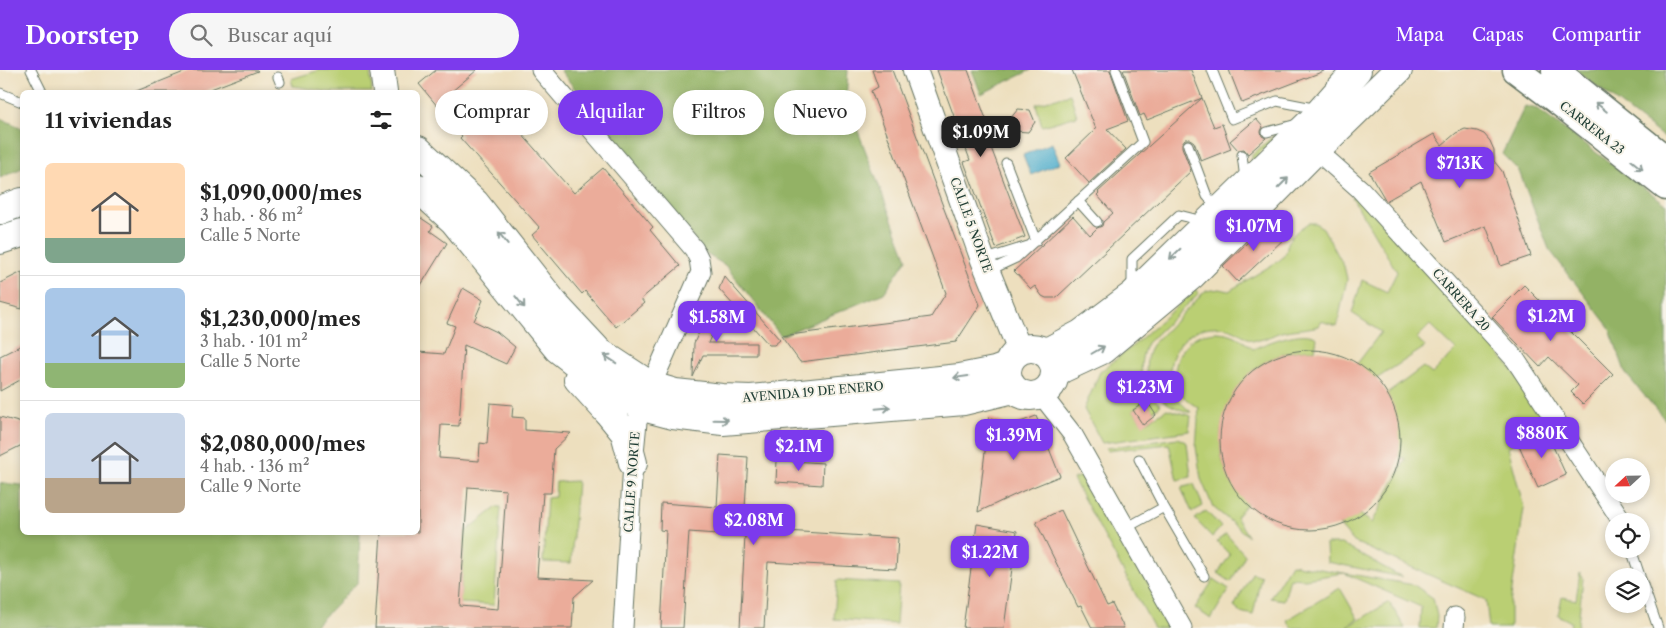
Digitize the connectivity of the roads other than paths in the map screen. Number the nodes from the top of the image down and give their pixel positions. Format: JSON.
{"nodes":[{"id":1,"x":32,"y":70,"type":"edge"},
{"id":2,"x":382,"y":70,"type":"edge"},
{"id":3,"x":541,"y":70,"type":"edge"},
{"id":4,"x":915,"y":70,"type":"edge"},
{"id":5,"x":1116,"y":70,"type":"edge"},
{"id":6,"x":1212,"y":70,"type":"edge"},
{"id":7,"x":1357,"y":70,"type":"edge"},
{"id":8,"x":1398,"y":70,"type":"edge"},
{"id":9,"x":1516,"y":70,"type":"edge"},
{"id":10,"x":1555,"y":70,"type":"edge"},
{"id":11,"x":41,"y":90,"type":"edge"},
{"id":12,"x":386,"y":90,"type":"edge"},
{"id":13,"x":0,"y":93,"type":"edge"},
{"id":14,"x":20,"y":101,"type":"edge"},
{"id":15,"x":1318,"y":116,"type":"junction"},
{"id":16,"x":1267,"y":132,"type":"dead end"},
{"id":17,"x":1188,"y":145,"type":"dead end"},
{"id":18,"x":1316,"y":150,"type":"junction"},
{"id":19,"x":420,"y":152,"type":"edge"},
{"id":20,"x":1242,"y":155,"type":"dead end"},
{"id":21,"x":1666,"y":159,"type":"edge"},
{"id":22,"x":1006,"y":162,"type":"dead end"},
{"id":23,"x":1246,"y":186,"type":"junction"},
{"id":24,"x":1666,"y":187,"type":"edge"},
{"id":25,"x":420,"y":190,"type":"edge"},
{"id":26,"x":1078,"y":202,"type":"junction"},
{"id":27,"x":20,"y":203,"type":"edge"},
{"id":28,"x":0,"y":210,"type":"edge"},
{"id":29,"x":1214,"y":217,"type":"junction"},
{"id":30,"x":1096,"y":222,"type":"dead end"},
{"id":31,"x":20,"y":234,"type":"edge"},
{"id":32,"x":0,"y":240,"type":"edge"},
{"id":33,"x":1033,"y":243,"type":"junction"},
{"id":34,"x":985,"y":265,"type":"junction"},
{"id":35,"x":558,"y":349,"type":"junction"},
{"id":36,"x":1030,"y":371,"type":"junction"},
{"id":37,"x":647,"y":397,"type":"junction"},
{"id":38,"x":1139,"y":459,"type":"dead end"},
{"id":39,"x":633,"y":463,"type":"junction"},
{"id":40,"x":1164,"y":507,"type":"junction"},
{"id":41,"x":1616,"y":513,"type":"edge"},
{"id":42,"x":1126,"y":528,"type":"junction"},
{"id":43,"x":1204,"y":576,"type":"dead end"},
{"id":44,"x":1650,"y":604,"type":"edge"},
{"id":45,"x":623,"y":628,"type":"edge"},
{"id":46,"x":1182,"y":628,"type":"edge"},
{"id":47,"x":1658,"y":628,"type":"edge"}],
"edges":[{"from":1,"to":11,"type":"lane"},
{"from":2,"to":12,"type":"street"},
{"from":3,"to":37,"type":"street","name":"CALLE 9 NORTE"},
{"from":4,"to":34,"type":"street","name":"CALLE 5 NORTE"},
{"from":5,"to":26,"type":"lane"},
{"from":6,"to":15,"type":"lane"},
{"from":7,"to":15,"type":"main road","name":"AVENIDA 19 DE ENERO"},
{"from":8,"to":18,"type":"main road","name":"AVENIDA 19 DE ENERO"},
{"from":9,"to":24,"type":"main road","name":"CARRERA 23","one_way":true},
{"from":21,"to":10,"type":"main road","name":"CARRERA 23","one_way":true},
{"from":13,"to":14,"type":"lane"},
{"from":15,"to":16,"type":"lane"},
{"from":15,"to":23,"type":"main road","name":"AVENIDA 19 DE ENERO"},
{"from":17,"to":29,"type":"lane"},
{"from":36,"to":18,"type":"main road","name":"AVENIDA 19 DE ENERO","one_way":true},
{"from":18,"to":41,"type":"street","name":"CARRERA 20"},
{"from":37,"to":19,"type":"main road","name":"AVENIDA 19 DE ENERO","one_way":true},
{"from":20,"to":23,"type":"lane"},
{"from":22,"to":33,"type":"lane"},
{"from":23,"to":29,"type":"main road","name":"AVENIDA 19 DE ENERO"},
{"from":25,"to":35,"type":"main road","name":"AVENIDA 19 DE ENERO","one_way":true},
{"from":26,"to":30,"type":"lane"},
{"from":26,"to":33,"type":"lane"},
{"from":27,"to":28,"type":"main road"},
{"from":29,"to":36,"type":"main road","name":"AVENIDA 19 DE ENERO","one_way":true},
{"from":31,"to":32,"type":"main road"},
{"from":33,"to":34,"type":"lane"},
{"from":34,"to":36,"type":"street","name":"CALLE 5 NORTE"},
{"from":35,"to":37,"type":"main road","name":"AVENIDA 19 DE ENERO"},
{"from":35,"to":39,"type":"main road"},
{"from":36,"to":37,"type":"main road","name":"AVENIDA 19 DE ENERO"},
{"from":36,"to":42,"type":"street","name":"CALLE 5 NORTE"},
{"from":37,"to":39,"type":"street","name":"CALLE 9 NORTE"},
{"from":38,"to":40,"type":"lane"},
{"from":39,"to":45,"type":"street","name":"CALLE 9 NORTE"},
{"from":40,"to":42,"type":"lane"},
{"from":40,"to":43,"type":"lane"},
{"from":42,"to":46,"type":"street","name":"CALLE 5 NORTE"},
{"from":44,"to":47,"type":"lane"}]}
